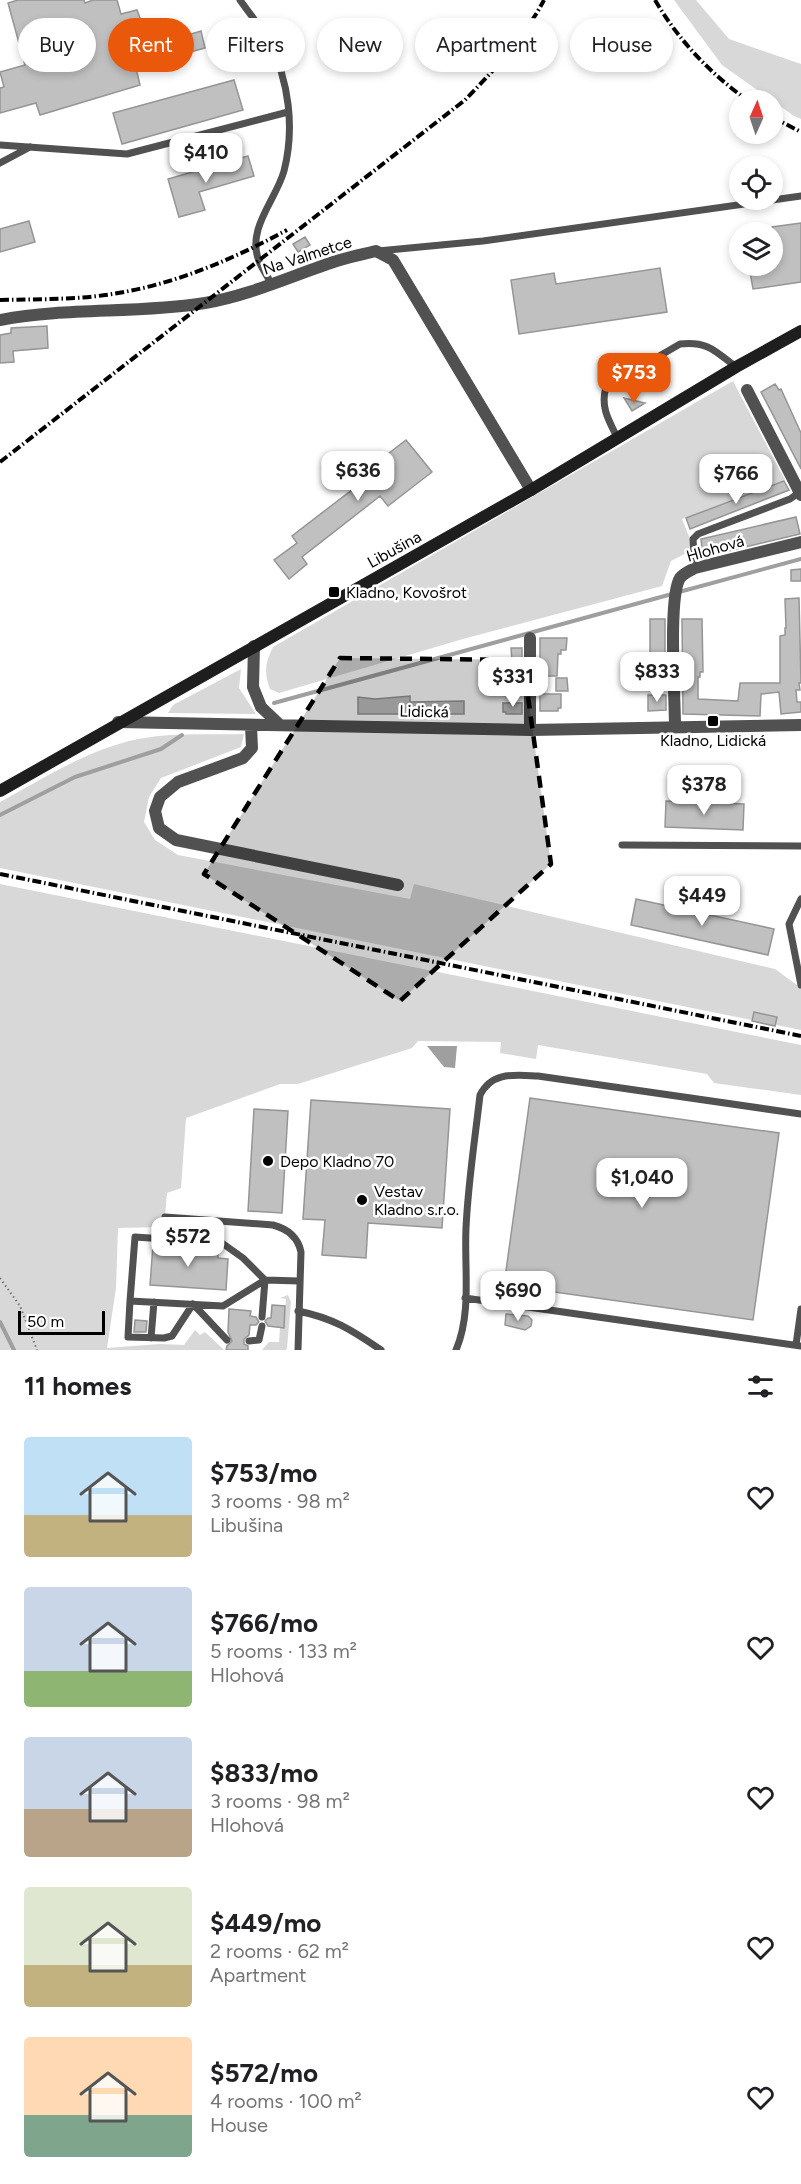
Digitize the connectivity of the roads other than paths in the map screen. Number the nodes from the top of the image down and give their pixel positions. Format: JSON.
{"nodes":[{"id":1,"x":240,"y":0,"type":"edge"},
{"id":2,"x":288,"y":112,"type":"junction"},
{"id":3,"x":0,"y":145,"type":"edge"},
{"id":4,"x":30,"y":147,"type":"junction"},
{"id":5,"x":0,"y":163,"type":"edge"},
{"id":6,"x":801,"y":196,"type":"edge"},
{"id":7,"x":376,"y":251,"type":"junction"},
{"id":8,"x":272,"y":285,"type":"junction"},
{"id":9,"x":0,"y":320,"type":"edge"},
{"id":10,"x":799,"y":335,"type":"edge"},
{"id":11,"x":736,"y":367,"type":"junction"},
{"id":12,"x":747,"y":390,"type":"dead end"},
{"id":13,"x":618,"y":439,"type":"junction"},
{"id":14,"x":531,"y":490,"type":"junction"},
{"id":15,"x":800,"y":494,"type":"edge"},
{"id":16,"x":801,"y":542,"type":"edge"},
{"id":17,"x":695,"y":568,"type":"junction"},
{"id":18,"x":530,"y":638,"type":"dead end"},
{"id":19,"x":254,"y":646,"type":"junction"},
{"id":20,"x":118,"y":722,"type":"junction"},
{"id":21,"x":280,"y":725,"type":"junction"},
{"id":22,"x":801,"y":725,"type":"edge"},
{"id":23,"x":251,"y":726,"type":"junction"},
{"id":24,"x":675,"y":726,"type":"junction"},
{"id":25,"x":530,"y":730,"type":"junction"},
{"id":26,"x":0,"y":791,"type":"edge"},
{"id":27,"x":622,"y":845,"type":"dead end"},
{"id":28,"x":801,"y":846,"type":"edge"},
{"id":29,"x":398,"y":885,"type":"dead end"},
{"id":30,"x":801,"y":899,"type":"edge"},
{"id":31,"x":801,"y":986,"type":"edge"},
{"id":32,"x":801,"y":1114,"type":"edge"},
{"id":33,"x":165,"y":1217,"type":"dead end"},
{"id":34,"x":265,"y":1280,"type":"junction"},
{"id":35,"x":299,"y":1281,"type":"junction"},
{"id":36,"x":465,"y":1298,"type":"junction"},
{"id":37,"x":130,"y":1301,"type":"junction"},
{"id":38,"x":154,"y":1302,"type":"junction"},
{"id":39,"x":193,"y":1304,"type":"junction"},
{"id":40,"x":801,"y":1309,"type":"edge"},
{"id":41,"x":298,"y":1311,"type":"junction"},
{"id":42,"x":262,"y":1317,"type":"dead end"},
{"id":43,"x":262,"y":1326,"type":"dead end"},
{"id":44,"x":151,"y":1338,"type":"junction"},
{"id":45,"x":227,"y":1340,"type":"dead end"},
{"id":46,"x":249,"y":1341,"type":"dead end"},
{"id":47,"x":799,"y":1346,"type":"edge"},
{"id":48,"x":298,"y":1350,"type":"edge"},
{"id":49,"x":381,"y":1350,"type":"edge"},
{"id":50,"x":456,"y":1350,"type":"edge"}],
"edges":[{"from":1,"to":2,"type":"lane"},
{"from":2,"to":4,"type":"lane"},
{"from":2,"to":8,"type":"lane"},
{"from":3,"to":4,"type":"lane"},
{"from":4,"to":5,"type":"lane"},
{"from":6,"to":7,"type":"lane"},
{"from":7,"to":8,"type":"street","name":"Na Valmetce"},
{"from":7,"to":14,"type":"street","name":"Na Valmetce"},
{"from":8,"to":9,"type":"street","name":"Na Valmetce"},
{"from":10,"to":11,"type":"main road","name":"Libušina"},
{"from":11,"to":13,"type":"main road","name":"Libušina"},
{"from":11,"to":13,"type":"lane"},
{"from":12,"to":15,"type":"street"},
{"from":13,"to":14,"type":"main road","name":"Libušina"},
{"from":14,"to":19,"type":"main road","name":"Libušina"},
{"from":15,"to":17,"type":"lane"},
{"from":16,"to":17,"type":"street","name":"Hlohová"},
{"from":17,"to":24,"type":"street","name":"Hlohová"},
{"from":18,"to":25,"type":"street"},
{"from":19,"to":20,"type":"main road","name":"Libušina"},
{"from":19,"to":21,"type":"street"},
{"from":20,"to":23,"type":"street","name":"Lidická"},
{"from":20,"to":26,"type":"main road","name":"Libušina"},
{"from":21,"to":23,"type":"street","name":"Lidická"},
{"from":21,"to":25,"type":"street","name":"Lidická"},
{"from":22,"to":24,"type":"street","name":"Lidická"},
{"from":23,"to":29,"type":"street"},
{"from":24,"to":25,"type":"street","name":"Lidická"},
{"from":27,"to":28,"type":"lane"},
{"from":30,"to":31,"type":"lane"},
{"from":32,"to":36,"type":"lane"},
{"from":33,"to":35,"type":"lane"},
{"from":34,"to":35,"type":"lane"},
{"from":34,"to":37,"type":"lane"},
{"from":34,"to":39,"type":"lane"},
{"from":34,"to":42,"type":"lane"},
{"from":35,"to":41,"type":"lane"},
{"from":36,"to":47,"type":"lane"},
{"from":36,"to":50,"type":"lane"},
{"from":37,"to":38,"type":"lane"},
{"from":37,"to":44,"type":"lane"},
{"from":38,"to":39,"type":"lane"},
{"from":38,"to":44,"type":"lane"},
{"from":39,"to":44,"type":"lane"},
{"from":39,"to":45,"type":"lane"},
{"from":40,"to":47,"type":"lane"},
{"from":41,"to":48,"type":"lane"},
{"from":41,"to":49,"type":"lane"},
{"from":43,"to":46,"type":"lane"}]}
